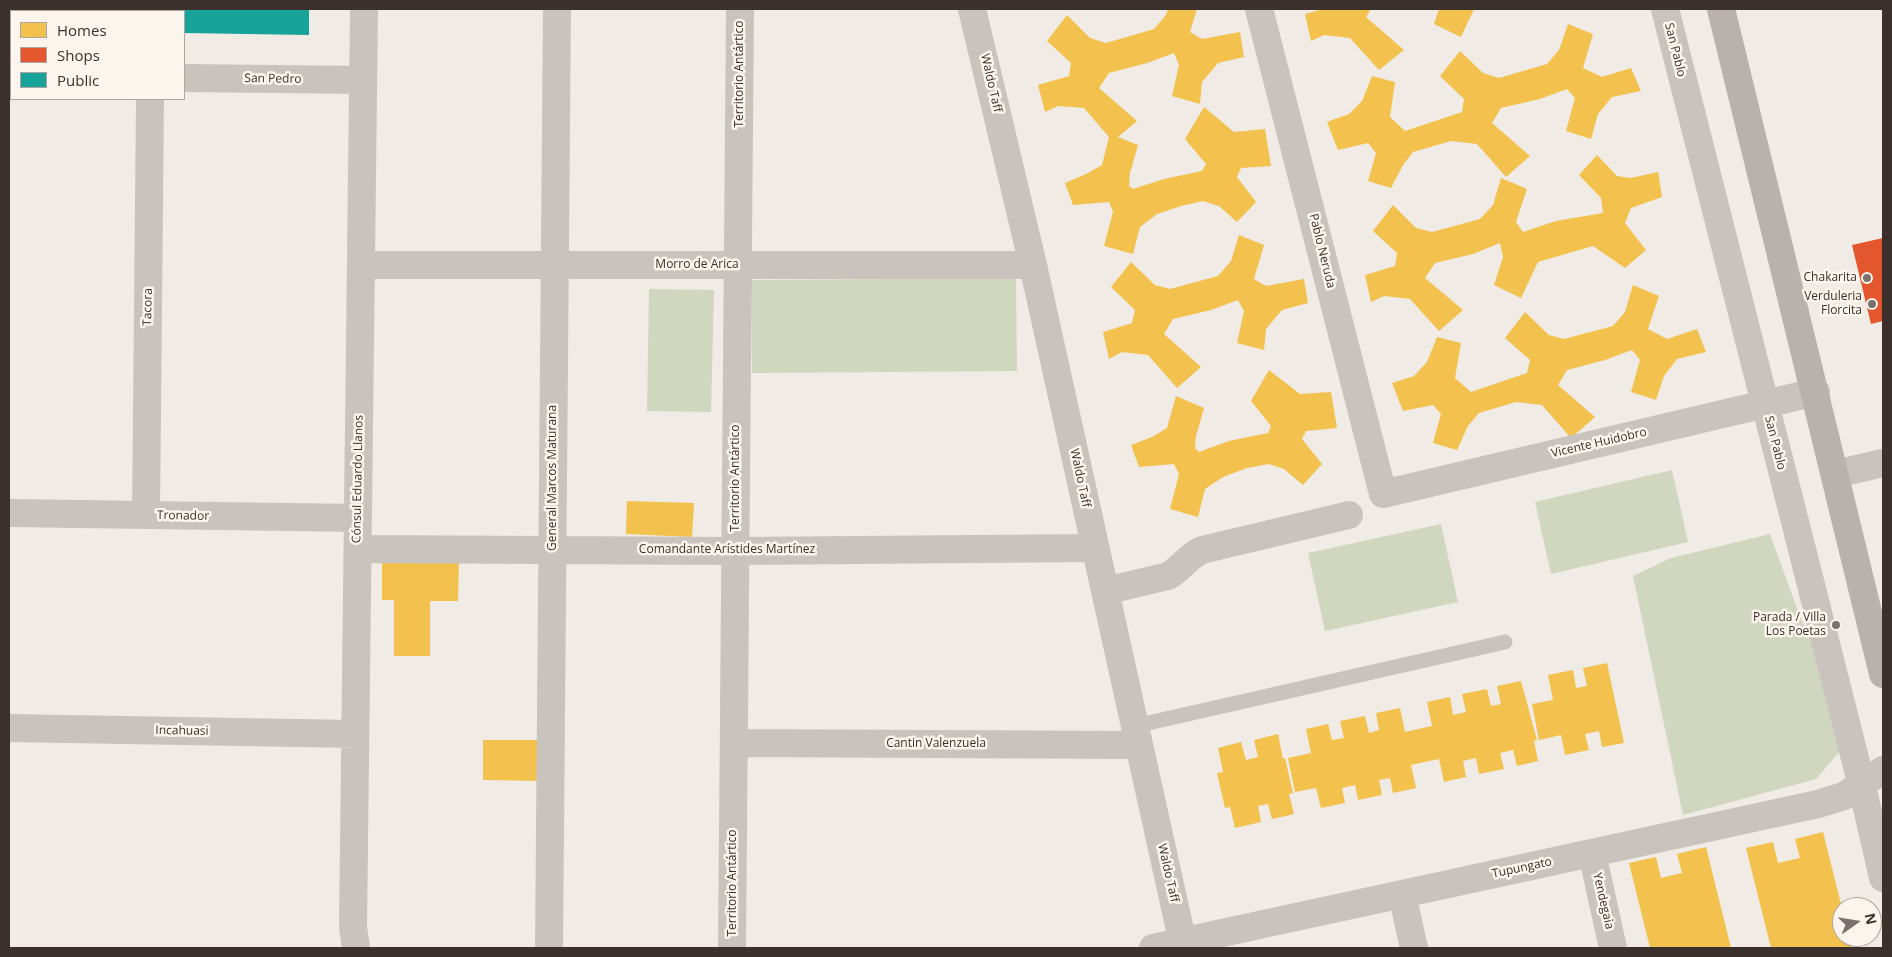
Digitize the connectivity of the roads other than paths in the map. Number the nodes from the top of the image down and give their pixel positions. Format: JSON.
{"nodes":[{"id":1,"x":364,"y":9,"type":"edge"},
{"id":2,"x":557,"y":9,"type":"edge"},
{"id":3,"x":740,"y":9,"type":"edge"},
{"id":4,"x":972,"y":9,"type":"edge"},
{"id":5,"x":1259,"y":9,"type":"edge"},
{"id":6,"x":1665,"y":9,"type":"edge"},
{"id":7,"x":1721,"y":9,"type":"edge"},
{"id":8,"x":185,"y":78,"type":"edge"},
{"id":9,"x":363,"y":80,"type":"junction"},
{"id":10,"x":150,"y":100,"type":"edge"},
{"id":11,"x":738,"y":264,"type":"junction"},
{"id":12,"x":361,"y":265,"type":"junction"},
{"id":13,"x":555,"y":265,"type":"junction"},
{"id":14,"x":1033,"y":265,"type":"junction"},
{"id":15,"x":1816,"y":392,"type":"junction"},
{"id":16,"x":1765,"y":404,"type":"junction"},
{"id":17,"x":1883,"y":463,"type":"edge"},
{"id":18,"x":1835,"y":474,"type":"junction"},
{"id":19,"x":1383,"y":494,"type":"joint"},
{"id":20,"x":9,"y":514,"type":"edge"},
{"id":21,"x":1349,"y":514,"type":"dead end"},
{"id":22,"x":146,"y":515,"type":"junction"},
{"id":23,"x":358,"y":518,"type":"junction"},
{"id":24,"x":1096,"y":548,"type":"junction"},
{"id":25,"x":358,"y":549,"type":"junction"},
{"id":26,"x":552,"y":550,"type":"junction"},
{"id":27,"x":736,"y":551,"type":"junction"},
{"id":28,"x":1106,"y":591,"type":"junction"},
{"id":29,"x":1505,"y":642,"type":"dead end"},
{"id":30,"x":1883,"y":674,"type":"edge"},
{"id":31,"x":9,"y":728,"type":"edge"},
{"id":32,"x":356,"y":734,"type":"junction"},
{"id":33,"x":1137,"y":735,"type":"junction"},
{"id":34,"x":734,"y":743,"type":"junction"},
{"id":35,"x":1883,"y":770,"type":"edge"},
{"id":36,"x":1862,"y":786,"type":"junction"},
{"id":37,"x":1592,"y":853,"type":"junction"},
{"id":38,"x":1883,"y":878,"type":"edge"},
{"id":39,"x":1402,"y":894,"type":"junction"},
{"id":40,"x":1183,"y":945,"type":"edge"},
{"id":41,"x":356,"y":948,"type":"edge"},
{"id":42,"x":549,"y":948,"type":"edge"},
{"id":43,"x":732,"y":948,"type":"edge"},
{"id":44,"x":1153,"y":948,"type":"edge"},
{"id":45,"x":1414,"y":948,"type":"edge"},
{"id":46,"x":1613,"y":948,"type":"edge"}],
"edges":[{"from":1,"to":9,"type":"street","name":"Cónsul Eduardo Llanos"},
{"from":2,"to":13,"type":"street","name":"General Marcos Maturana"},
{"from":3,"to":11,"type":"street","name":"Territorio Antártico"},
{"from":4,"to":14,"type":"street","name":"Waldo Taff"},
{"from":5,"to":19,"type":"street","name":"Pablo Neruda"},
{"from":6,"to":16,"type":"street","name":"San Pablo"},
{"from":7,"to":15,"type":"main road"},
{"from":8,"to":9,"type":"street","name":"San Pedro"},
{"from":9,"to":12,"type":"street","name":"Cónsul Eduardo Llanos"},
{"from":10,"to":22,"type":"street","name":"Tacora"},
{"from":11,"to":13,"type":"street","name":"Morro de Arica"},
{"from":11,"to":14,"type":"street","name":"Morro de Arica"},
{"from":11,"to":27,"type":"street","name":"Territorio Antártico"},
{"from":12,"to":13,"type":"street","name":"Morro de Arica"},
{"from":12,"to":23,"type":"street","name":"Cónsul Eduardo Llanos"},
{"from":13,"to":26,"type":"street","name":"General Marcos Maturana"},
{"from":14,"to":24,"type":"street","name":"Waldo Taff"},
{"from":15,"to":16,"type":"street","name":"Vicente Huidobro"},
{"from":15,"to":18,"type":"main road"},
{"from":16,"to":19,"type":"street","name":"Vicente Huidobro"},
{"from":16,"to":36,"type":"street","name":"San Pablo"},
{"from":17,"to":18,"type":"street"},
{"from":18,"to":30,"type":"main road"},
{"from":20,"to":22,"type":"street","name":"Tronador"},
{"from":21,"to":28,"type":"street"},
{"from":22,"to":23,"type":"street","name":"Tronador"},
{"from":23,"to":25,"type":"street","name":"Cónsul Eduardo Llanos"},
{"from":24,"to":27,"type":"street","name":"Comandante Arístides Martínez"},
{"from":24,"to":28,"type":"street","name":"Waldo Taff"},
{"from":25,"to":26,"type":"street","name":"Comandante Arístides Martínez"},
{"from":25,"to":32,"type":"street","name":"Cónsul Eduardo Llanos"},
{"from":26,"to":27,"type":"street","name":"Comandante Arístides Martínez"},
{"from":26,"to":42,"type":"street","name":"General Marcos Maturana"},
{"from":27,"to":34,"type":"street","name":"Territorio Antártico"},
{"from":28,"to":33,"type":"street","name":"Waldo Taff"},
{"from":29,"to":33,"type":"lane"},
{"from":31,"to":32,"type":"street","name":"Incahuasi"},
{"from":32,"to":41,"type":"street","name":"Cónsul Eduardo Llanos"},
{"from":33,"to":34,"type":"street","name":"Cantin Valenzuela"},
{"from":33,"to":40,"type":"street","name":"Waldo Taff"},
{"from":34,"to":43,"type":"street","name":"Territorio Antártico"},
{"from":35,"to":36,"type":"street","name":"Tupungato"},
{"from":36,"to":37,"type":"street","name":"Tupungato"},
{"from":36,"to":38,"type":"street","name":"San Pablo"},
{"from":37,"to":39,"type":"street","name":"Tupungato"},
{"from":37,"to":46,"type":"street","name":"Yendegaia"},
{"from":39,"to":40,"type":"street","name":"Tupungato"},
{"from":39,"to":45,"type":"street"},
{"from":40,"to":44,"type":"street","name":"Tupungato"}]}
